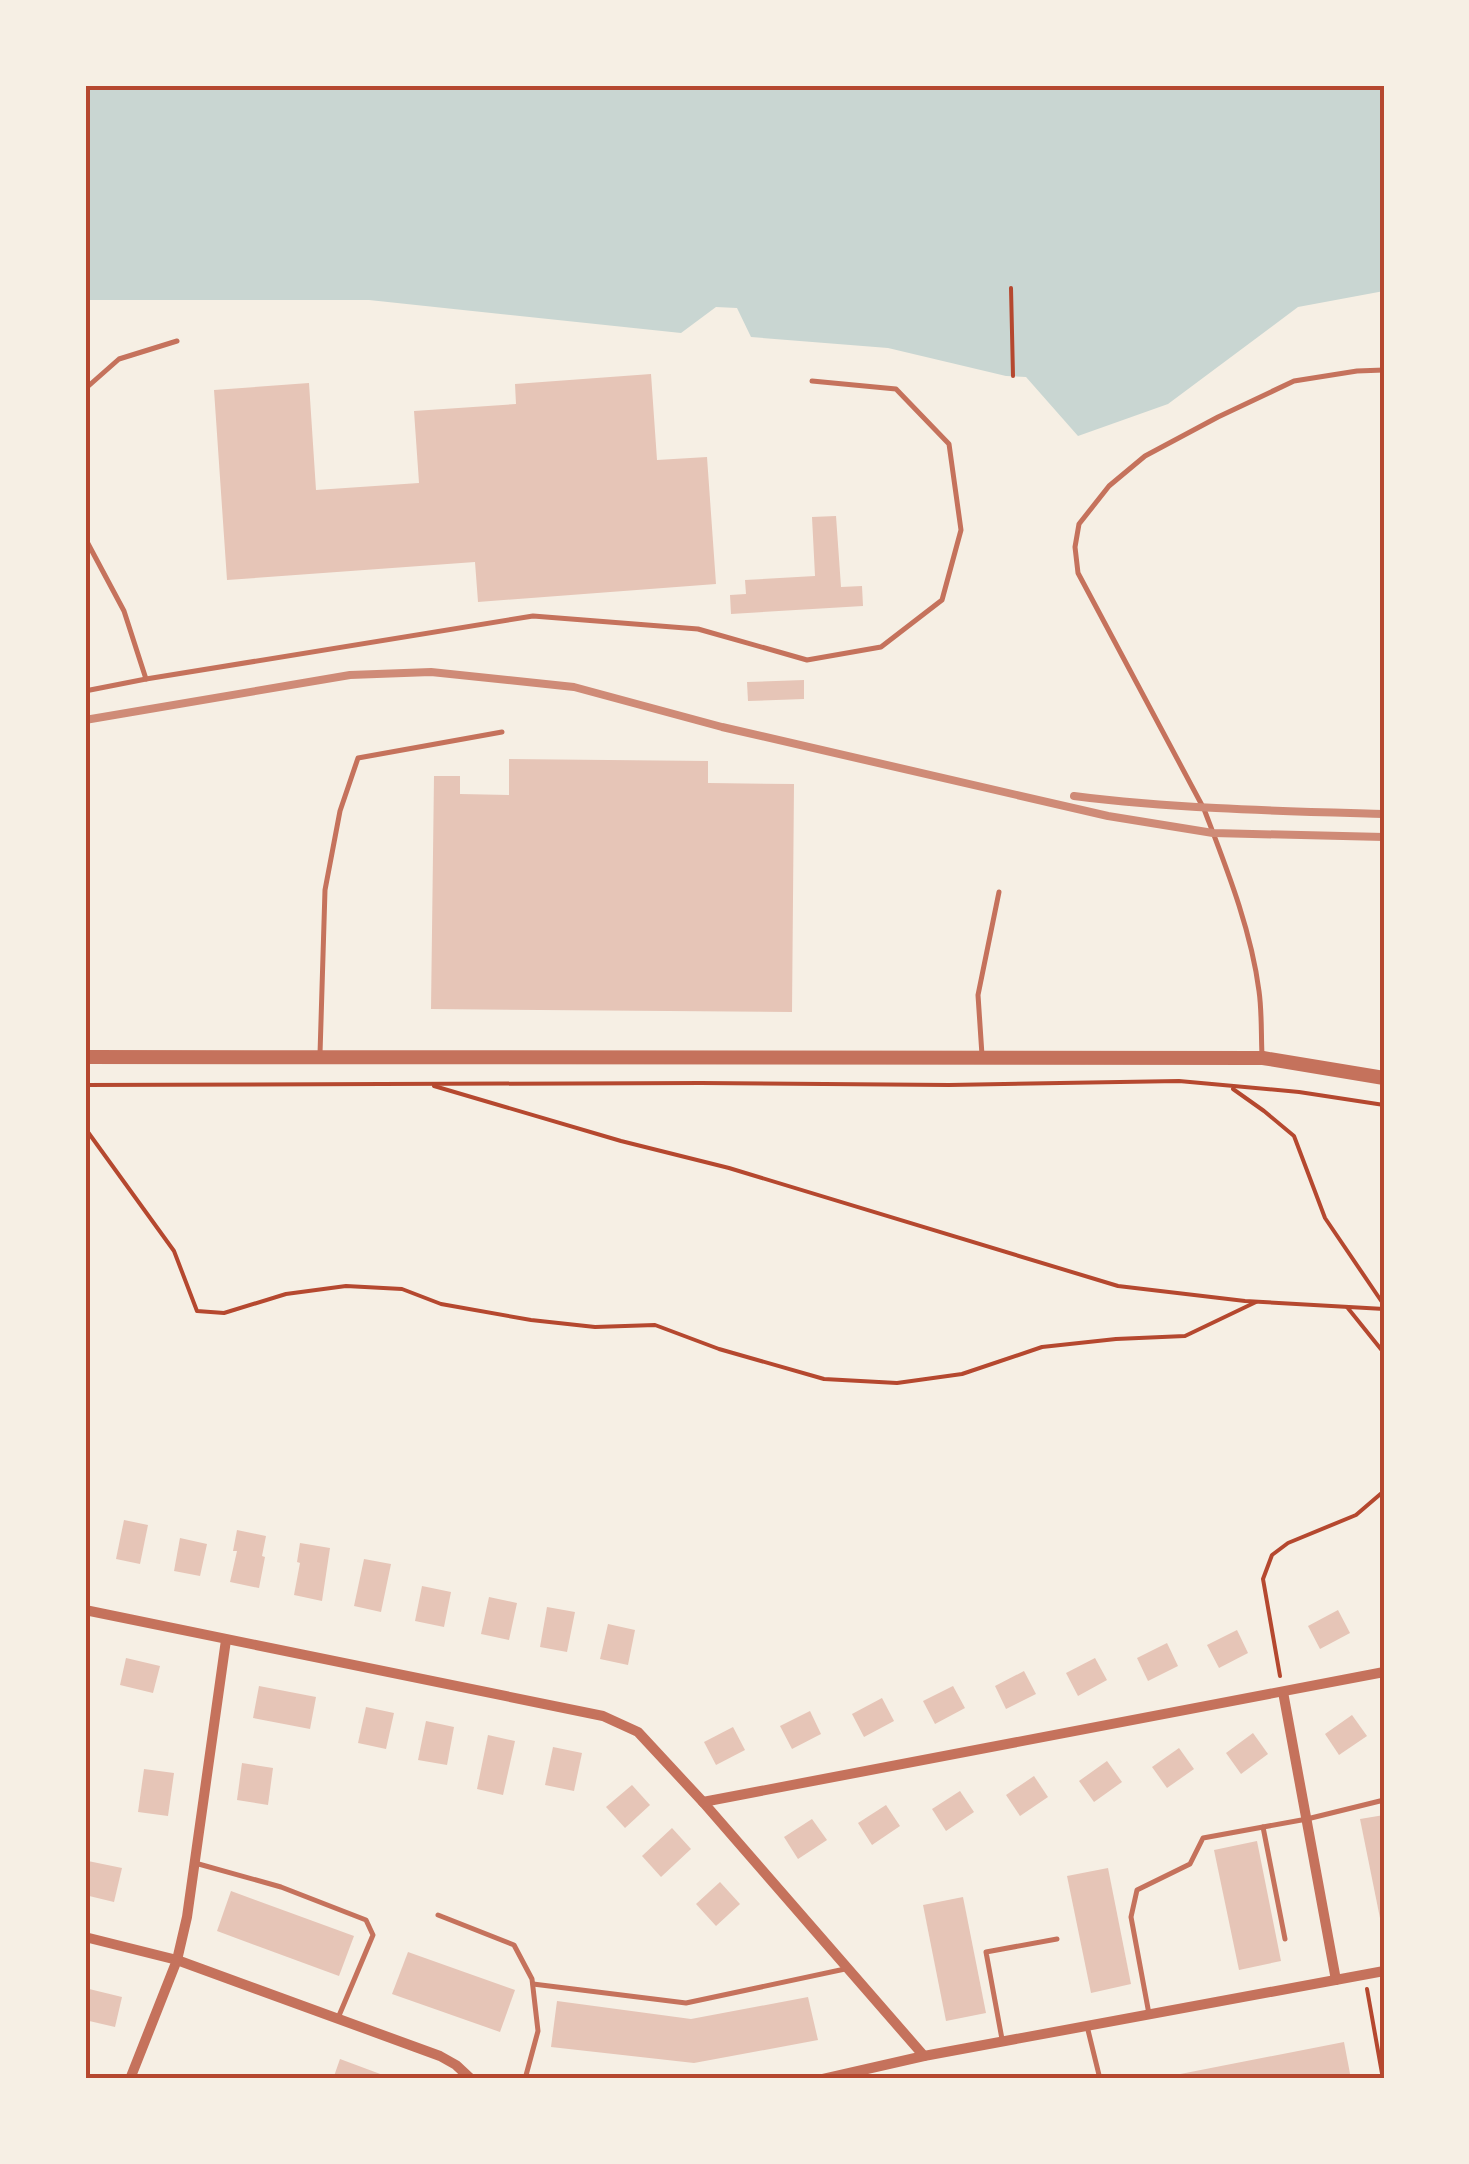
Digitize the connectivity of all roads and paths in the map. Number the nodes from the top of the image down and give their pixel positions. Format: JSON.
{"nodes":[{"id":1,"x":1011,"y":288,"type":"dead end"},
{"id":2,"x":177,"y":341,"type":"dead end"},
{"id":3,"x":1384,"y":370,"type":"edge"},
{"id":4,"x":1013,"y":376,"type":"dead end"},
{"id":5,"x":812,"y":382,"type":"dead end"},
{"id":6,"x":85,"y":389,"type":"edge"},
{"id":7,"x":85,"y":538,"type":"edge"},
{"id":8,"x":146,"y":679,"type":"junction"},
{"id":9,"x":85,"y":691,"type":"edge"},
{"id":10,"x":502,"y":732,"type":"dead end"},
{"id":11,"x":999,"y":892,"type":"dead end"},
{"id":12,"x":85,"y":1056,"type":"edge"},
{"id":13,"x":320,"y":1057,"type":"junction"},
{"id":14,"x":982,"y":1058,"type":"junction"},
{"id":15,"x":1262,"y":1058,"type":"junction"},
{"id":16,"x":1384,"y":1078,"type":"edge"},
{"id":17,"x":426,"y":1083,"type":"junction"},
{"id":18,"x":85,"y":1084,"type":"edge"},
{"id":19,"x":1230,"y":1086,"type":"junction"},
{"id":20,"x":1384,"y":1104,"type":"edge"},
{"id":21,"x":85,"y":1128,"type":"edge"},
{"id":22,"x":1256,"y":1302,"type":"junction"},
{"id":23,"x":1347,"y":1307,"type":"junction"},
{"id":24,"x":1384,"y":1307,"type":"edge"},
{"id":25,"x":1384,"y":1353,"type":"edge"},
{"id":26,"x":1384,"y":1491,"type":"edge"},
{"id":27,"x":85,"y":1610,"type":"edge"},
{"id":28,"x":226,"y":1640,"type":"junction"},
{"id":29,"x":1384,"y":1672,"type":"edge"},
{"id":30,"x":1283,"y":1692,"type":"junction"},
{"id":31,"x":1384,"y":1800,"type":"edge"},
{"id":32,"x":703,"y":1802,"type":"junction"},
{"id":33,"x":1306,"y":1819,"type":"junction"},
{"id":34,"x":1263,"y":1827,"type":"junction"},
{"id":35,"x":195,"y":1862,"type":"junction"},
{"id":36,"x":438,"y":1915,"type":"dead end"},
{"id":37,"x":85,"y":1938,"type":"edge"},
{"id":38,"x":1057,"y":1939,"type":"dead end"},
{"id":39,"x":1285,"y":1940,"type":"dead end"},
{"id":40,"x":177,"y":1960,"type":"junction"},
{"id":41,"x":848,"y":1969,"type":"junction"},
{"id":42,"x":1384,"y":1971,"type":"edge"},
{"id":43,"x":1364,"y":1974,"type":"junction"},
{"id":44,"x":1336,"y":1980,"type":"junction"},
{"id":45,"x":533,"y":1984,"type":"junction"},
{"id":46,"x":1149,"y":2014,"type":"junction"},
{"id":47,"x":338,"y":2018,"type":"junction"},
{"id":48,"x":1087,"y":2026,"type":"junction"},
{"id":49,"x":1003,"y":2042,"type":"junction"},
{"id":50,"x":924,"y":2056,"type":"junction"},
{"id":51,"x":832,"y":2078,"type":"edge"},
{"id":52,"x":130,"y":2079,"type":"edge"},
{"id":53,"x":470,"y":2079,"type":"edge"},
{"id":54,"x":524,"y":2079,"type":"edge"},
{"id":55,"x":1100,"y":2079,"type":"edge"},
{"id":56,"x":1383,"y":2079,"type":"edge"}],
"edges":[{"from":1,"to":4,"type":"path"},
{"from":2,"to":6,"type":"lane"},
{"from":3,"to":15,"type":"lane"},
{"from":5,"to":8,"type":"lane"},
{"from":7,"to":8,"type":"lane"},
{"from":8,"to":9,"type":"lane"},
{"from":10,"to":13,"type":"lane"},
{"from":11,"to":14,"type":"lane"},
{"from":12,"to":13,"type":"street"},
{"from":13,"to":14,"type":"street"},
{"from":14,"to":15,"type":"street"},
{"from":15,"to":16,"type":"street"},
{"from":17,"to":18,"type":"path"},
{"from":17,"to":19,"type":"path"},
{"from":17,"to":22,"type":"path"},
{"from":19,"to":20,"type":"path"},
{"from":19,"to":24,"type":"path"},
{"from":21,"to":22,"type":"path"},
{"from":22,"to":23,"type":"path"},
{"from":23,"to":24,"type":"path"},
{"from":23,"to":25,"type":"path"},
{"from":26,"to":30,"type":"path"},
{"from":27,"to":28,"type":"street"},
{"from":28,"to":32,"type":"street"},
{"from":28,"to":35,"type":"street"},
{"from":29,"to":30,"type":"street"},
{"from":30,"to":32,"type":"street"},
{"from":30,"to":33,"type":"street"},
{"from":31,"to":33,"type":"lane"},
{"from":32,"to":41,"type":"street"},
{"from":33,"to":34,"type":"lane"},
{"from":33,"to":44,"type":"street"},
{"from":34,"to":39,"type":"lane"},
{"from":34,"to":46,"type":"lane"},
{"from":35,"to":40,"type":"street"},
{"from":35,"to":47,"type":"lane"},
{"from":36,"to":45,"type":"lane"},
{"from":37,"to":40,"type":"street"},
{"from":38,"to":49,"type":"lane"},
{"from":40,"to":47,"type":"street"},
{"from":40,"to":52,"type":"street"},
{"from":41,"to":45,"type":"lane"},
{"from":41,"to":50,"type":"street"},
{"from":42,"to":43,"type":"street"},
{"from":43,"to":44,"type":"street"},
{"from":43,"to":56,"type":"path"},
{"from":44,"to":46,"type":"street"},
{"from":45,"to":54,"type":"lane"},
{"from":46,"to":48,"type":"street"},
{"from":47,"to":53,"type":"street"},
{"from":48,"to":49,"type":"street"},
{"from":48,"to":55,"type":"lane"},
{"from":49,"to":50,"type":"street"},
{"from":50,"to":51,"type":"street"}]}
